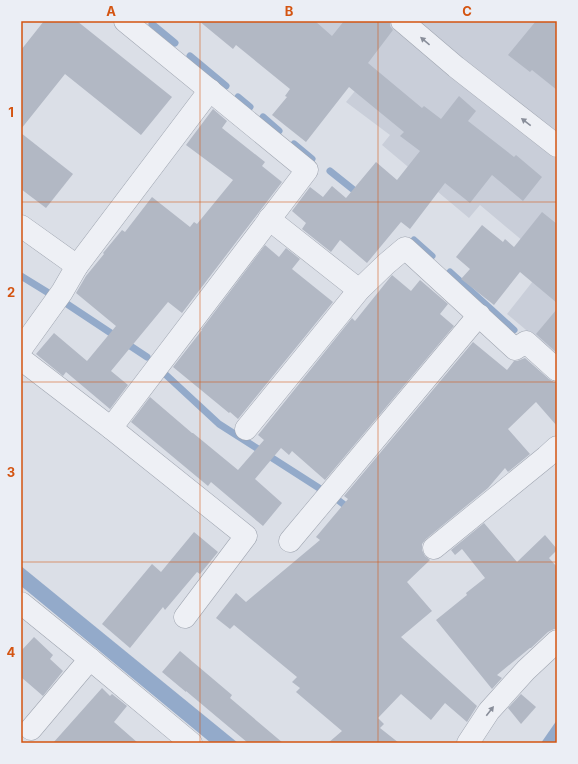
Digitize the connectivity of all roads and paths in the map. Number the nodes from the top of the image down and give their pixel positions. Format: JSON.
{"nodes":[{"id":1,"x":125,"y":21,"type":"edge"},
{"id":2,"x":402,"y":21,"type":"edge"},
{"id":3,"x":210,"y":90,"type":"junction"},
{"id":4,"x":557,"y":146,"type":"edge"},
{"id":5,"x":269,"y":219,"type":"junction"},
{"id":6,"x":21,"y":226,"type":"edge"},
{"id":7,"x":77,"y":266,"type":"junction"},
{"id":8,"x":359,"y":290,"type":"junction"},
{"id":9,"x":479,"y":315,"type":"junction"},
{"id":10,"x":21,"y":349,"type":"edge"},
{"id":11,"x":21,"y":358,"type":"edge"},
{"id":12,"x":557,"y":370,"type":"edge"},
{"id":13,"x":111,"y":428,"type":"junction"},
{"id":14,"x":246,"y":429,"type":"dead end"},
{"id":15,"x":557,"y":447,"type":"edge"},
{"id":16,"x":290,"y":540,"type":"dead end"},
{"id":17,"x":434,"y":548,"type":"dead end"},
{"id":18,"x":24,"y":612,"type":"edge"},
{"id":19,"x":185,"y":617,"type":"dead end"},
{"id":20,"x":557,"y":641,"type":"edge"},
{"id":21,"x":90,"y":659,"type":"junction"},
{"id":22,"x":31,"y":729,"type":"dead end"},
{"id":23,"x":191,"y":743,"type":"edge"},
{"id":24,"x":468,"y":743,"type":"edge"}],
"edges":[{"from":1,"to":3,"type":"street"},
{"from":4,"to":2,"type":"street","one_way":true},
{"from":3,"to":5,"type":"street"},
{"from":3,"to":7,"type":"street"},
{"from":5,"to":8,"type":"street"},
{"from":5,"to":13,"type":"street"},
{"from":6,"to":7,"type":"street"},
{"from":7,"to":10,"type":"street"},
{"from":8,"to":9,"type":"street"},
{"from":8,"to":14,"type":"street"},
{"from":9,"to":12,"type":"street"},
{"from":9,"to":16,"type":"street"},
{"from":11,"to":13,"type":"street"},
{"from":13,"to":19,"type":"street"},
{"from":15,"to":17,"type":"street"},
{"from":18,"to":21,"type":"street"},
{"from":24,"to":20,"type":"street","one_way":true},
{"from":21,"to":22,"type":"street"},
{"from":21,"to":23,"type":"street"}]}
